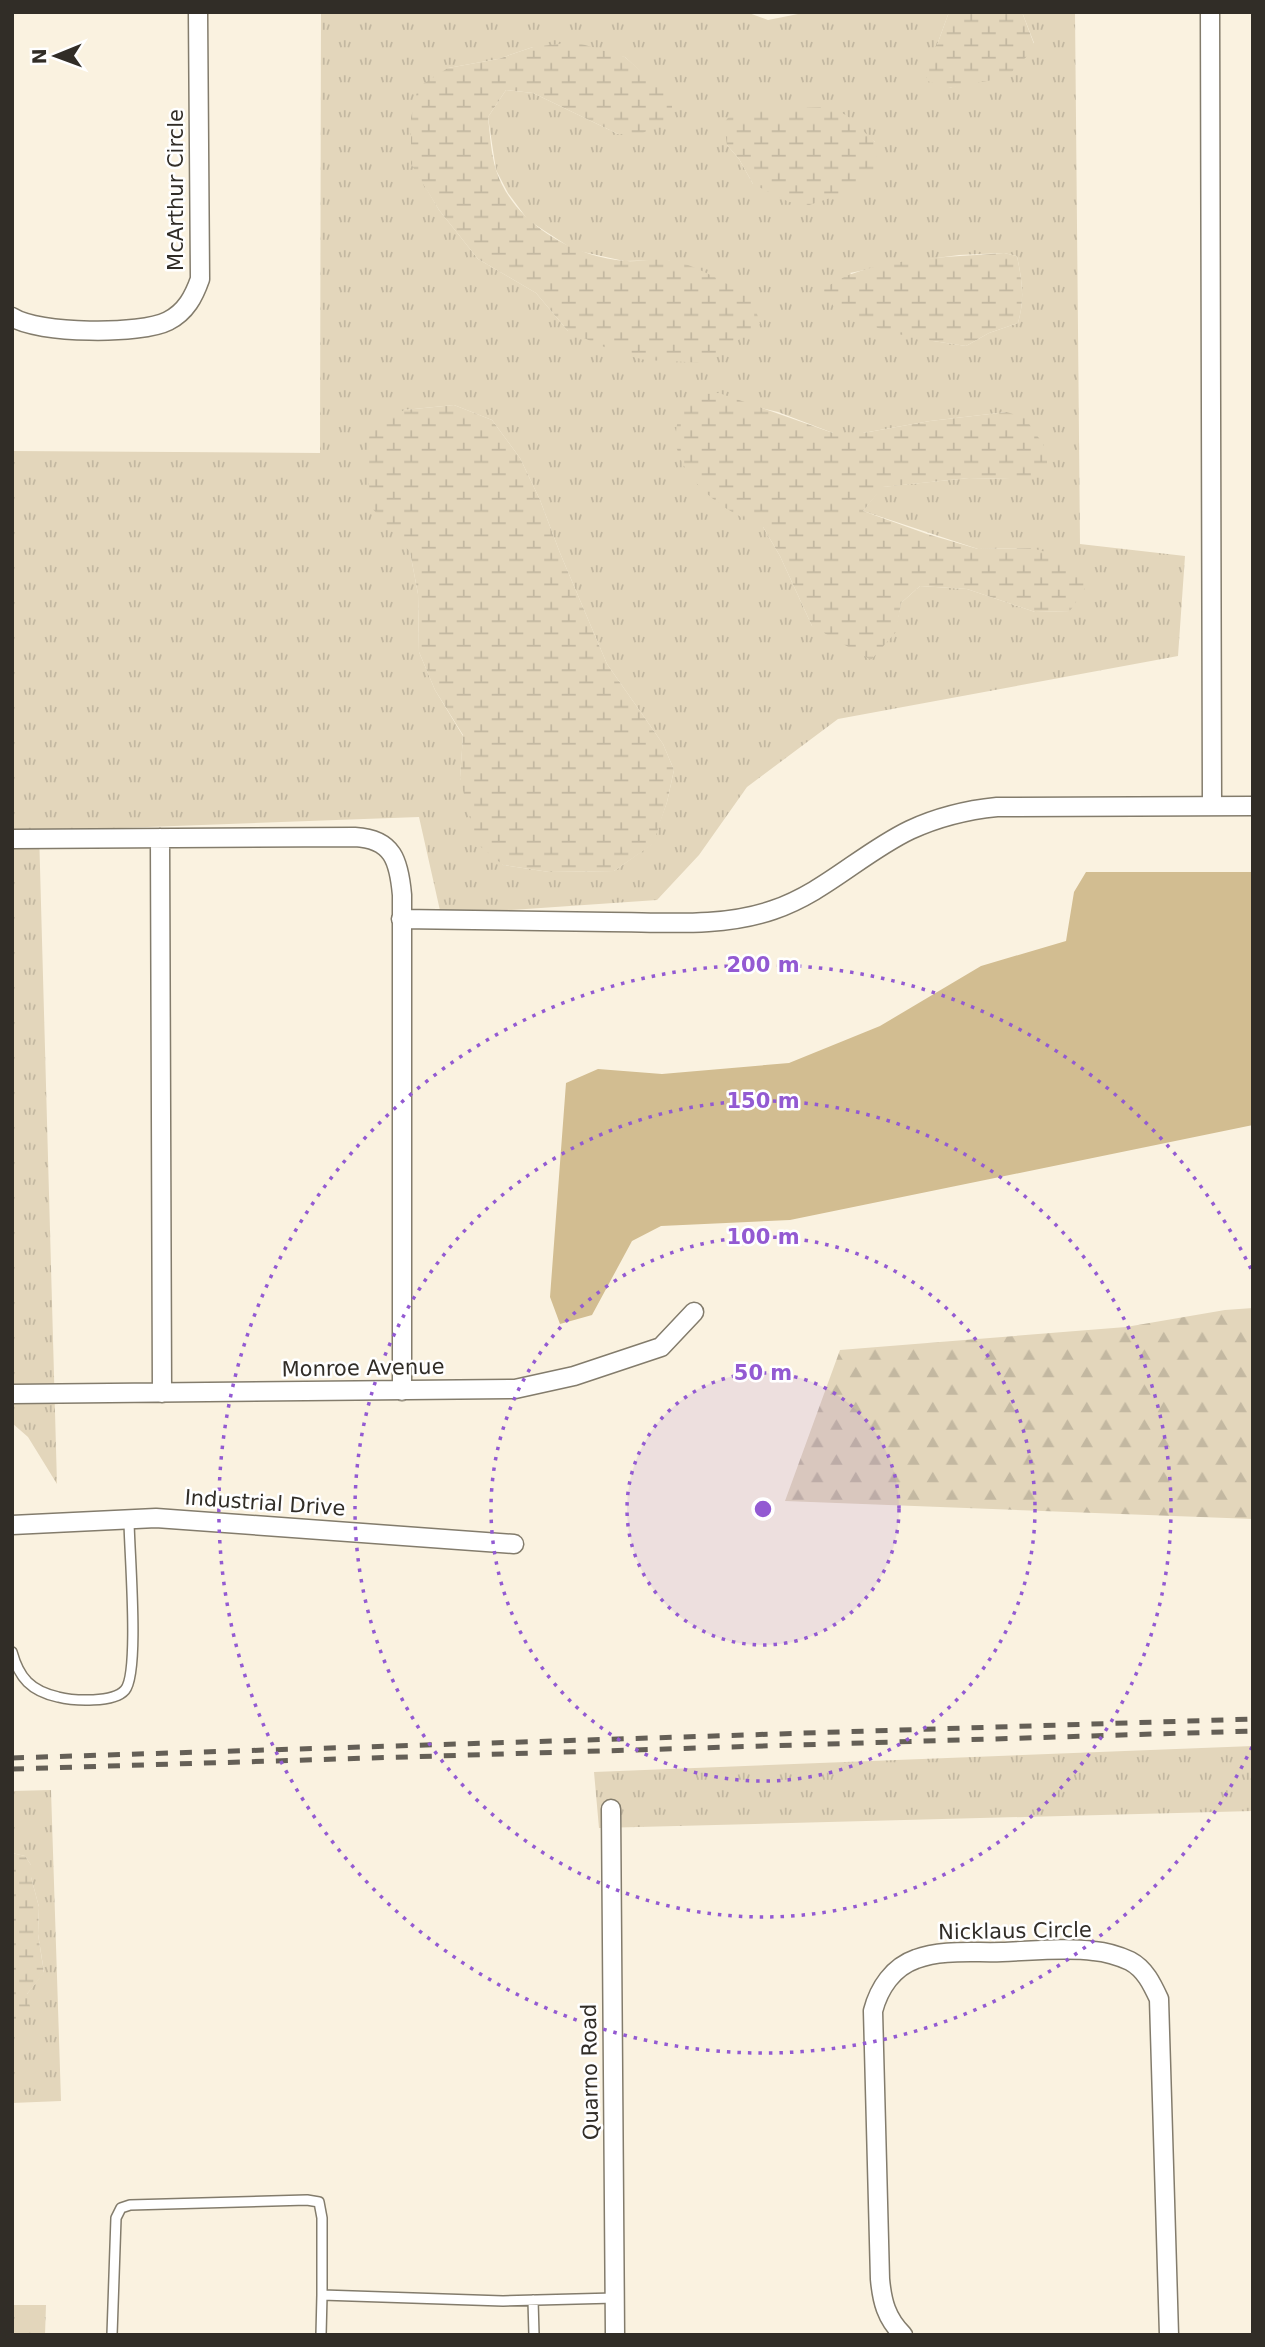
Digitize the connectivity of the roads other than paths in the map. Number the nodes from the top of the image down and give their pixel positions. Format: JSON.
{"nodes":[{"id":1,"x":198,"y":12,"type":"edge"},
{"id":2,"x":1210,"y":12,"type":"edge"},
{"id":3,"x":12,"y":317,"type":"edge"},
{"id":4,"x":1212,"y":806,"type":"junction"},
{"id":5,"x":1253,"y":806,"type":"edge"},
{"id":6,"x":160,"y":838,"type":"junction"},
{"id":7,"x":12,"y":839,"type":"edge"},
{"id":8,"x":401,"y":919,"type":"junction"},
{"id":9,"x":694,"y":1312,"type":"dead end"},
{"id":10,"x":402,"y":1391,"type":"junction"},
{"id":11,"x":162,"y":1393,"type":"junction"},
{"id":12,"x":12,"y":1394,"type":"edge"},
{"id":13,"x":129,"y":1520,"type":"junction"},
{"id":14,"x":12,"y":1525,"type":"edge"},
{"id":15,"x":514,"y":1544,"type":"dead end"},
{"id":16,"x":12,"y":1651,"type":"edge"},
{"id":17,"x":611,"y":1809,"type":"dead end"},
{"id":18,"x":322,"y":2295,"type":"junction"},
{"id":19,"x":615,"y":2298,"type":"junction"},
{"id":20,"x":534,"y":2300,"type":"junction"},
{"id":21,"x":112,"y":2335,"type":"edge"},
{"id":22,"x":321,"y":2335,"type":"edge"},
{"id":23,"x":534,"y":2335,"type":"edge"},
{"id":24,"x":615,"y":2335,"type":"edge"},
{"id":25,"x":903,"y":2335,"type":"edge"},
{"id":26,"x":1169,"y":2335,"type":"edge"}],
"edges":[{"from":1,"to":3,"type":"street","name":"McArthur Circle"},
{"from":2,"to":4,"type":"street"},
{"from":4,"to":5,"type":"street"},
{"from":4,"to":8,"type":"street"},
{"from":6,"to":7,"type":"street"},
{"from":6,"to":8,"type":"street"},
{"from":6,"to":11,"type":"street"},
{"from":8,"to":10,"type":"street"},
{"from":9,"to":10,"type":"street","name":"Monroe Avenue"},
{"from":10,"to":11,"type":"street","name":"Monroe Avenue"},
{"from":11,"to":12,"type":"street","name":"Monroe Avenue"},
{"from":13,"to":14,"type":"street","name":"Industrial Drive"},
{"from":13,"to":15,"type":"street","name":"Industrial Drive"},
{"from":13,"to":16,"type":"lane"},
{"from":17,"to":19,"type":"street","name":"Quarno Road"},
{"from":18,"to":20,"type":"lane"},
{"from":18,"to":21,"type":"lane"},
{"from":18,"to":22,"type":"lane"},
{"from":19,"to":20,"type":"lane"},
{"from":19,"to":24,"type":"street","name":"Quarno Road"},
{"from":20,"to":23,"type":"lane"},
{"from":25,"to":26,"type":"street","name":"Nicklaus Circle"}]}
